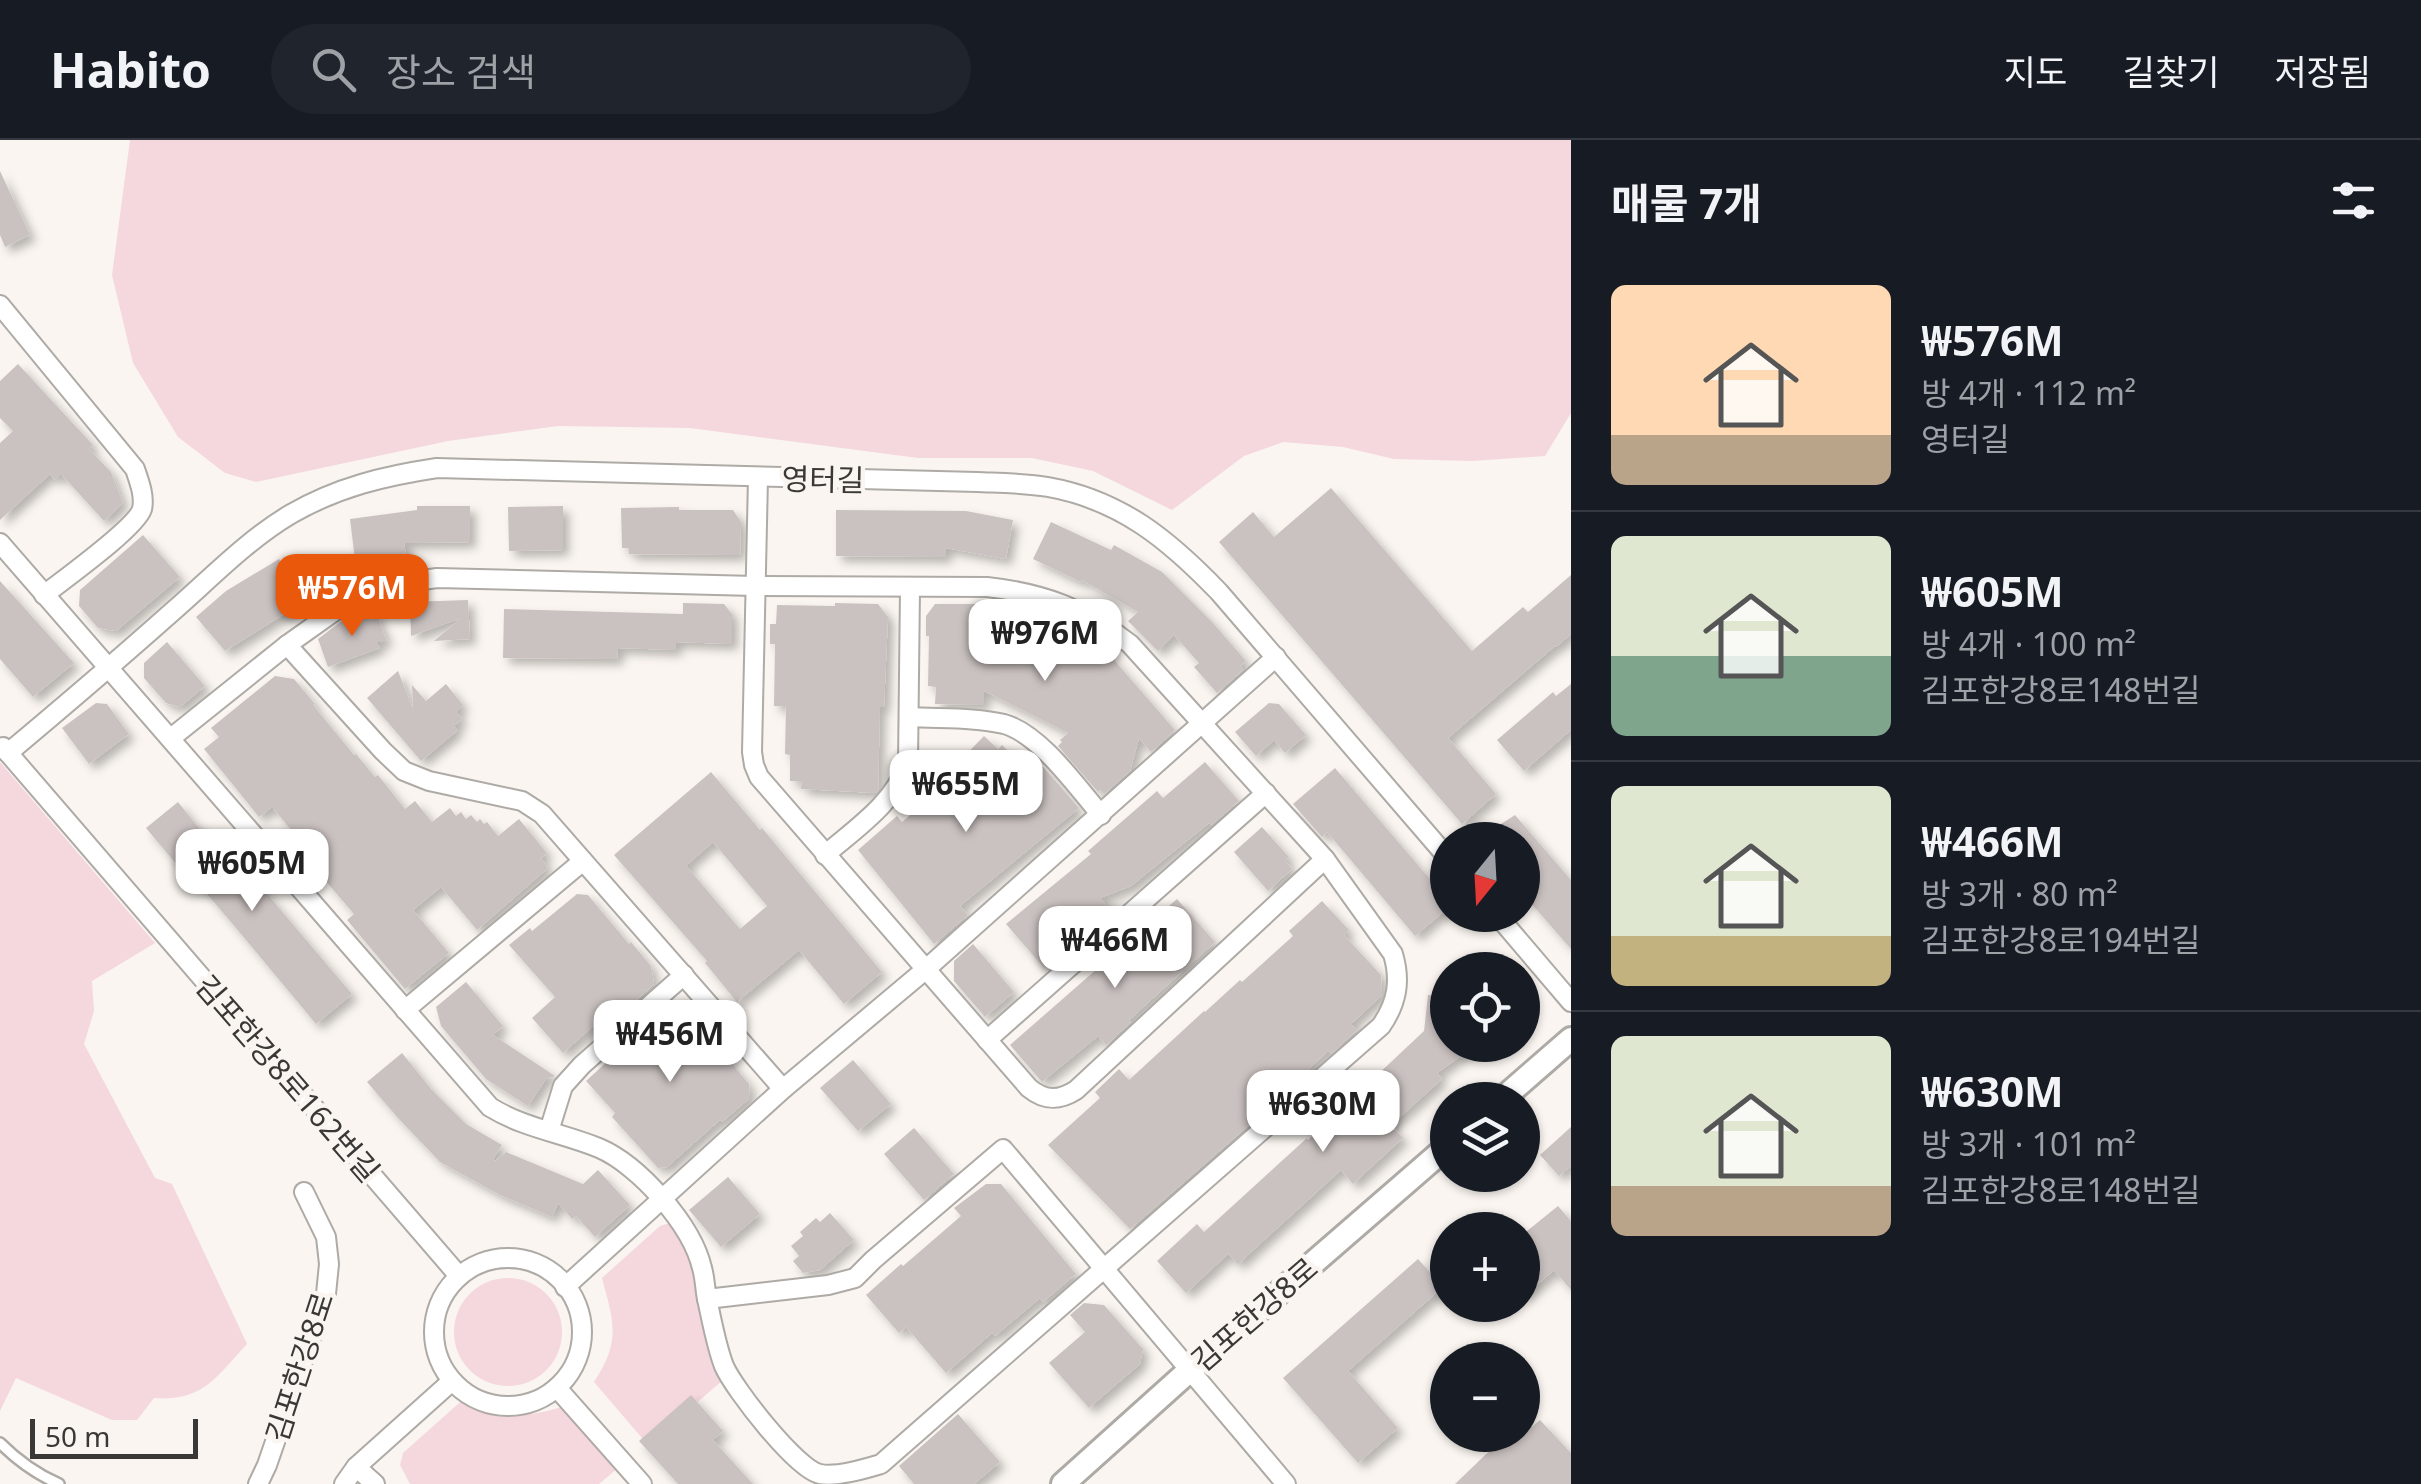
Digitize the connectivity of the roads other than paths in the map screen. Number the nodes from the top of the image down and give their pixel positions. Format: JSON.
{"nodes":[{"id":1,"x":0,"y":305,"type":"edge"},
{"id":2,"x":758,"y":478,"type":"junction"},
{"id":3,"x":0,"y":543,"type":"edge"},
{"id":4,"x":754,"y":586,"type":"junction"},
{"id":5,"x":910,"y":588,"type":"junction"},
{"id":6,"x":44,"y":595,"type":"junction"},
{"id":7,"x":287,"y":646,"type":"junction"},
{"id":8,"x":1276,"y":657,"type":"junction"},
{"id":9,"x":109,"y":669,"type":"junction"},
{"id":10,"x":909,"y":717,"type":"junction"},
{"id":11,"x":1202,"y":722,"type":"junction"},
{"id":12,"x":170,"y":738,"type":"junction"},
{"id":13,"x":4,"y":748,"type":"edge"},
{"id":14,"x":1266,"y":793,"type":"junction"},
{"id":15,"x":1101,"y":815,"type":"junction"},
{"id":16,"x":1430,"y":837,"type":"edge"},
{"id":17,"x":825,"y":855,"type":"junction"},
{"id":18,"x":1325,"y":859,"type":"junction"},
{"id":19,"x":583,"y":861,"type":"junction"},
{"id":20,"x":1511,"y":932,"type":"edge"},
{"id":21,"x":925,"y":970,"type":"junction"},
{"id":22,"x":684,"y":975,"type":"junction"},
{"id":23,"x":1571,"y":1002,"type":"edge"},
{"id":24,"x":405,"y":1010,"type":"junction"},
{"id":25,"x":1571,"y":1039,"type":"edge"},
{"id":26,"x":986,"y":1040,"type":"junction"},
{"id":27,"x":1521,"y":1082,"type":"edge"},
{"id":28,"x":783,"y":1089,"type":"junction"},
{"id":29,"x":548,"y":1132,"type":"junction"},
{"id":30,"x":1430,"y":1162,"type":"edge"},
{"id":31,"x":304,"y":1192,"type":"dead end"},
{"id":32,"x":661,"y":1198,"type":"junction"},
{"id":33,"x":1103,"y":1267,"type":"junction"},
{"id":34,"x":460,"y":1276,"type":"junction"},
{"id":35,"x":565,"y":1286,"type":"junction"},
{"id":36,"x":707,"y":1299,"type":"junction"},
{"id":37,"x":1191,"y":1369,"type":"junction"},
{"id":38,"x":452,"y":1381,"type":"junction"},
{"id":39,"x":558,"y":1388,"type":"junction"},
{"id":40,"x":0,"y":1443,"type":"edge"},
{"id":41,"x":356,"y":1467,"type":"junction"},
{"id":42,"x":59,"y":1484,"type":"edge"},
{"id":43,"x":258,"y":1484,"type":"edge"},
{"id":44,"x":344,"y":1484,"type":"edge"},
{"id":45,"x":375,"y":1484,"type":"edge"},
{"id":46,"x":642,"y":1484,"type":"edge"},
{"id":47,"x":1063,"y":1484,"type":"edge"},
{"id":48,"x":1286,"y":1484,"type":"edge"}],
"edges":[{"from":1,"to":6,"type":"street"},
{"from":2,"to":4,"type":"street"},
{"from":2,"to":8,"type":"street","name":"영터길"},
{"from":2,"to":9,"type":"street","name":"영터길"},
{"from":3,"to":6,"type":"street"},
{"from":4,"to":5,"type":"street"},
{"from":4,"to":7,"type":"street"},
{"from":4,"to":17,"type":"street"},
{"from":5,"to":10,"type":"street"},
{"from":5,"to":11,"type":"street"},
{"from":6,"to":9,"type":"street"},
{"from":7,"to":12,"type":"street"},
{"from":7,"to":19,"type":"street"},
{"from":8,"to":11,"type":"street"},
{"from":8,"to":16,"type":"street","name":"영터길"},
{"from":9,"to":12,"type":"street"},
{"from":9,"to":13,"type":"street","name":"영터길"},
{"from":10,"to":15,"type":"street"},
{"from":10,"to":17,"type":"street"},
{"from":11,"to":14,"type":"street"},
{"from":11,"to":15,"type":"street"},
{"from":12,"to":24,"type":"street"},
{"from":13,"to":34,"type":"street","name":"김포한강8로162번길"},
{"from":14,"to":18,"type":"street"},
{"from":14,"to":26,"type":"street"},
{"from":15,"to":21,"type":"street"},
{"from":17,"to":21,"type":"street"},
{"from":18,"to":26,"type":"street"},
{"from":18,"to":33,"type":"street"},
{"from":19,"to":22,"type":"street"},
{"from":19,"to":24,"type":"street"},
{"from":20,"to":23,"type":"street"},
{"from":21,"to":26,"type":"street"},
{"from":21,"to":28,"type":"street"},
{"from":22,"to":28,"type":"street"},
{"from":22,"to":29,"type":"street"},
{"from":24,"to":29,"type":"street"},
{"from":25,"to":27,"type":"street"},
{"from":28,"to":32,"type":"street"},
{"from":29,"to":32,"type":"street"},
{"from":30,"to":37,"type":"street","name":"김포한강8로"},
{"from":31,"to":43,"type":"street","name":"김포한강8로"},
{"from":32,"to":35,"type":"street"},
{"from":32,"to":36,"type":"street"},
{"from":33,"to":36,"type":"street"},
{"from":33,"to":36,"type":"street"},
{"from":33,"to":37,"type":"street"},
{"from":34,"to":35,"type":"street"},
{"from":34,"to":38,"type":"street"},
{"from":35,"to":39,"type":"street"},
{"from":37,"to":47,"type":"street","name":"김포한강8로"},
{"from":37,"to":48,"type":"street"},
{"from":38,"to":39,"type":"street"},
{"from":38,"to":41,"type":"street"},
{"from":39,"to":46,"type":"street"},
{"from":40,"to":42,"type":"lane"},
{"from":41,"to":44,"type":"street"},
{"from":41,"to":45,"type":"street"}]}
